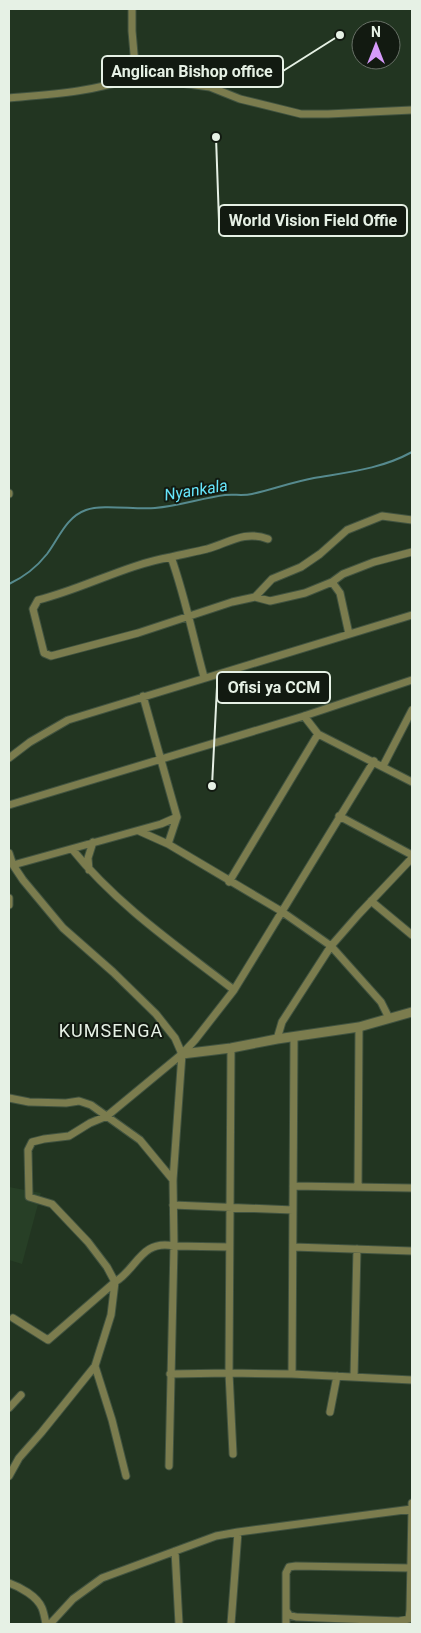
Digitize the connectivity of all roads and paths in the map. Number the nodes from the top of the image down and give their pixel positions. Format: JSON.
{"nodes":[{"id":1,"x":132,"y":9,"type":"edge"},
{"id":2,"x":136,"y":77,"type":"junction"},
{"id":3,"x":9,"y":98,"type":"edge"},
{"id":4,"x":412,"y":110,"type":"edge"},
{"id":5,"x":412,"y":520,"type":"edge"},
{"id":6,"x":268,"y":539,"type":"dead end"},
{"id":7,"x":412,"y":552,"type":"edge"},
{"id":8,"x":171,"y":557,"type":"junction"},
{"id":9,"x":332,"y":582,"type":"junction"},
{"id":10,"x":255,"y":597,"type":"junction"},
{"id":11,"x":412,"y":615,"type":"edge"},
{"id":12,"x":188,"y":617,"type":"junction"},
{"id":13,"x":349,"y":634,"type":"junction"},
{"id":14,"x":204,"y":677,"type":"junction"},
{"id":15,"x":412,"y":680,"type":"edge"},
{"id":16,"x":143,"y":696,"type":"junction"},
{"id":17,"x":412,"y":710,"type":"edge"},
{"id":18,"x":304,"y":716,"type":"junction"},
{"id":19,"x":318,"y":734,"type":"junction"},
{"id":20,"x":161,"y":757,"type":"junction"},
{"id":21,"x":9,"y":758,"type":"edge"},
{"id":22,"x":374,"y":761,"type":"junction"},
{"id":23,"x":383,"y":766,"type":"junction"},
{"id":24,"x":412,"y":782,"type":"edge"},
{"id":25,"x":9,"y":805,"type":"edge"},
{"id":26,"x":339,"y":816,"type":"junction"},
{"id":27,"x":177,"y":817,"type":"junction"},
{"id":28,"x":138,"y":831,"type":"junction"},
{"id":29,"x":93,"y":842,"type":"junction"},
{"id":30,"x":168,"y":844,"type":"junction"},
{"id":31,"x":72,"y":849,"type":"junction"},
{"id":32,"x":9,"y":853,"type":"edge"},
{"id":33,"x":412,"y":857,"type":"edge"},
{"id":34,"x":13,"y":865,"type":"junction"},
{"id":35,"x":89,"y":870,"type":"junction"},
{"id":36,"x":230,"y":882,"type":"junction"},
{"id":37,"x":9,"y":898,"type":"edge"},
{"id":38,"x":371,"y":901,"type":"junction"},
{"id":39,"x":9,"y":905,"type":"edge"},
{"id":40,"x":281,"y":911,"type":"junction"},
{"id":41,"x":412,"y":935,"type":"edge"},
{"id":42,"x":331,"y":946,"type":"junction"},
{"id":43,"x":234,"y":990,"type":"junction"},
{"id":44,"x":412,"y":1012,"type":"edge"},
{"id":45,"x":389,"y":1018,"type":"junction"},
{"id":46,"x":360,"y":1027,"type":"junction"},
{"id":47,"x":294,"y":1038,"type":"junction"},
{"id":48,"x":277,"y":1039,"type":"junction"},
{"id":49,"x":231,"y":1048,"type":"junction"},
{"id":50,"x":182,"y":1054,"type":"junction"},
{"id":51,"x":9,"y":1098,"type":"edge"},
{"id":52,"x":107,"y":1116,"type":"junction"},
{"id":53,"x":173,"y":1180,"type":"junction"},
{"id":54,"x":293,"y":1186,"type":"junction"},
{"id":55,"x":358,"y":1187,"type":"junction"},
{"id":56,"x":412,"y":1188,"type":"edge"},
{"id":57,"x":173,"y":1205,"type":"junction"},
{"id":58,"x":229,"y":1208,"type":"junction"},
{"id":59,"x":293,"y":1210,"type":"junction"},
{"id":60,"x":174,"y":1246,"type":"junction"},
{"id":61,"x":229,"y":1247,"type":"junction"},
{"id":62,"x":293,"y":1247,"type":"junction"},
{"id":63,"x":357,"y":1250,"type":"junction"},
{"id":64,"x":412,"y":1251,"type":"edge"},
{"id":65,"x":115,"y":1282,"type":"junction"},
{"id":66,"x":14,"y":1318,"type":"dead end"},
{"id":67,"x":95,"y":1366,"type":"junction"},
{"id":68,"x":229,"y":1373,"type":"junction"},
{"id":69,"x":170,"y":1374,"type":"junction"},
{"id":70,"x":292,"y":1374,"type":"junction"},
{"id":71,"x":337,"y":1376,"type":"junction"},
{"id":72,"x":354,"y":1377,"type":"junction"},
{"id":73,"x":412,"y":1380,"type":"edge"},
{"id":74,"x":21,"y":1395,"type":"dead end"},
{"id":75,"x":9,"y":1408,"type":"edge"},
{"id":76,"x":330,"y":1412,"type":"dead end"},
{"id":77,"x":233,"y":1454,"type":"dead end"},
{"id":78,"x":169,"y":1466,"type":"dead end"},
{"id":79,"x":10,"y":1473,"type":"edge"},
{"id":80,"x":126,"y":1476,"type":"dead end"},
{"id":81,"x":412,"y":1503,"type":"edge"},
{"id":82,"x":412,"y":1509,"type":"edge"},
{"id":83,"x":238,"y":1532,"type":"junction"},
{"id":84,"x":175,"y":1551,"type":"junction"},
{"id":85,"x":411,"y":1568,"type":"edge"},
{"id":86,"x":9,"y":1584,"type":"edge"},
{"id":87,"x":286,"y":1610,"type":"junction"},
{"id":88,"x":46,"y":1624,"type":"edge"},
{"id":89,"x":50,"y":1624,"type":"edge"},
{"id":90,"x":179,"y":1624,"type":"edge"},
{"id":91,"x":231,"y":1624,"type":"edge"},
{"id":92,"x":286,"y":1624,"type":"edge"}],
"edges":[{"from":1,"to":2,"type":"street"},
{"from":2,"to":3,"type":"street"},
{"from":2,"to":4,"type":"street"},
{"from":5,"to":10,"type":"street"},
{"from":6,"to":8,"type":"street"},
{"from":7,"to":9,"type":"street"},
{"from":8,"to":12,"type":"street"},
{"from":8,"to":12,"type":"street"},
{"from":9,"to":10,"type":"street"},
{"from":9,"to":13,"type":"street"},
{"from":10,"to":12,"type":"street"},
{"from":11,"to":13,"type":"street"},
{"from":12,"to":14,"type":"street"},
{"from":13,"to":14,"type":"street"},
{"from":14,"to":16,"type":"street"},
{"from":15,"to":18,"type":"street"},
{"from":16,"to":20,"type":"street"},
{"from":16,"to":21,"type":"street"},
{"from":17,"to":23,"type":"street"},
{"from":18,"to":19,"type":"street"},
{"from":18,"to":20,"type":"street"},
{"from":19,"to":22,"type":"street"},
{"from":19,"to":36,"type":"street"},
{"from":20,"to":25,"type":"street"},
{"from":20,"to":27,"type":"street"},
{"from":22,"to":23,"type":"street"},
{"from":22,"to":26,"type":"street"},
{"from":23,"to":24,"type":"street"},
{"from":26,"to":33,"type":"street"},
{"from":26,"to":40,"type":"street"},
{"from":27,"to":28,"type":"street"},
{"from":27,"to":30,"type":"street"},
{"from":28,"to":29,"type":"street"},
{"from":28,"to":30,"type":"street"},
{"from":29,"to":31,"type":"street"},
{"from":29,"to":35,"type":"street"},
{"from":30,"to":36,"type":"street"},
{"from":31,"to":34,"type":"street"},
{"from":31,"to":35,"type":"street"},
{"from":32,"to":34,"type":"street"},
{"from":33,"to":38,"type":"street"},
{"from":34,"to":50,"type":"street"},
{"from":35,"to":43,"type":"street"},
{"from":36,"to":40,"type":"street"},
{"from":37,"to":39,"type":"street"},
{"from":38,"to":41,"type":"street"},
{"from":38,"to":42,"type":"street"},
{"from":40,"to":42,"type":"street"},
{"from":40,"to":43,"type":"street"},
{"from":42,"to":45,"type":"street"},
{"from":42,"to":48,"type":"street"},
{"from":43,"to":50,"type":"street"},
{"from":44,"to":45,"type":"street"},
{"from":45,"to":46,"type":"street"},
{"from":46,"to":47,"type":"street"},
{"from":46,"to":55,"type":"street"},
{"from":47,"to":48,"type":"street"},
{"from":47,"to":54,"type":"street"},
{"from":48,"to":49,"type":"street"},
{"from":49,"to":50,"type":"street"},
{"from":49,"to":58,"type":"street"},
{"from":50,"to":52,"type":"street"},
{"from":50,"to":53,"type":"street"},
{"from":51,"to":52,"type":"street"},
{"from":52,"to":53,"type":"street"},
{"from":52,"to":65,"type":"street"},
{"from":53,"to":57,"type":"street"},
{"from":54,"to":55,"type":"street"},
{"from":54,"to":59,"type":"street"},
{"from":55,"to":56,"type":"street"},
{"from":57,"to":58,"type":"street"},
{"from":57,"to":60,"type":"street"},
{"from":58,"to":59,"type":"street"},
{"from":58,"to":61,"type":"street"},
{"from":59,"to":62,"type":"street"},
{"from":60,"to":61,"type":"street"},
{"from":60,"to":65,"type":"street"},
{"from":60,"to":69,"type":"street"},
{"from":61,"to":68,"type":"street"},
{"from":62,"to":63,"type":"street"},
{"from":62,"to":70,"type":"street"},
{"from":63,"to":64,"type":"street"},
{"from":63,"to":72,"type":"street"},
{"from":65,"to":66,"type":"street"},
{"from":65,"to":67,"type":"street"},
{"from":67,"to":79,"type":"street"},
{"from":67,"to":80,"type":"street"},
{"from":68,"to":69,"type":"street"},
{"from":68,"to":70,"type":"street"},
{"from":68,"to":77,"type":"street"},
{"from":69,"to":78,"type":"street"},
{"from":70,"to":71,"type":"street"},
{"from":71,"to":72,"type":"street"},
{"from":71,"to":76,"type":"street"},
{"from":72,"to":73,"type":"street"},
{"from":74,"to":75,"type":"street"},
{"from":81,"to":82,"type":"street"},
{"from":82,"to":83,"type":"street"},
{"from":82,"to":85,"type":"street"},
{"from":83,"to":84,"type":"street"},
{"from":83,"to":91,"type":"street"},
{"from":84,"to":89,"type":"street"},
{"from":84,"to":90,"type":"street"},
{"from":85,"to":87,"type":"street"},
{"from":85,"to":87,"type":"street"},
{"from":86,"to":88,"type":"street"},
{"from":87,"to":92,"type":"street"}]}
